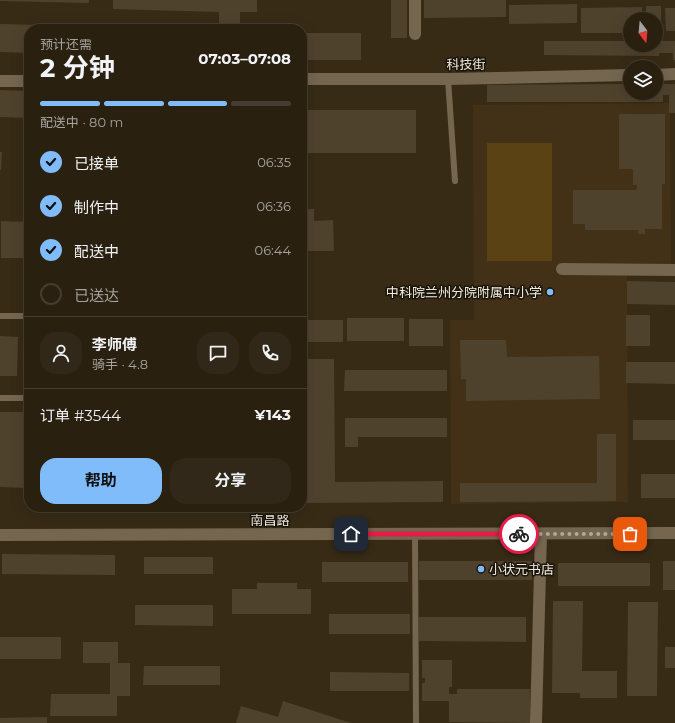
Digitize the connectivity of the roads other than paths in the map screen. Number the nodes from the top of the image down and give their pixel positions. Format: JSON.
{"nodes":[{"id":1,"x":415,"y":0,"type":"edge"},
{"id":2,"x":414,"y":34,"type":"dead end"},
{"id":3,"x":675,"y":74,"type":"edge"},
{"id":4,"x":623,"y":75,"type":"edge"},
{"id":5,"x":663,"y":75,"type":"edge"},
{"id":6,"x":307,"y":79,"type":"edge"},
{"id":7,"x":448,"y":79,"type":"junction"},
{"id":8,"x":0,"y":81,"type":"edge"},
{"id":9,"x":24,"y":81,"type":"edge"},
{"id":10,"x":455,"y":181,"type":"dead end"},
{"id":11,"x":562,"y":269,"type":"dead end"},
{"id":12,"x":675,"y":270,"type":"edge"},
{"id":13,"x":0,"y":316,"type":"edge"},
{"id":14,"x":24,"y":316,"type":"edge"},
{"id":15,"x":0,"y":398,"type":"edge"},
{"id":16,"x":24,"y":398,"type":"edge"},
{"id":17,"x":675,"y":533,"type":"edge"},
{"id":18,"x":415,"y":534,"type":"junction"},
{"id":19,"x":540,"y":534,"type":"junction"},
{"id":20,"x":0,"y":535,"type":"edge"},
{"id":21,"x":536,"y":722,"type":"edge"},
{"id":22,"x":416,"y":723,"type":"edge"}],
"edges":[{"from":1,"to":2,"type":"street"},
{"from":3,"to":5,"type":"street"},
{"from":4,"to":7,"type":"street","name":"科技街"},
{"from":6,"to":7,"type":"street","name":"科技街"},
{"from":7,"to":10,"type":"lane"},
{"from":8,"to":9,"type":"street"},
{"from":11,"to":12,"type":"street"},
{"from":13,"to":14,"type":"lane"},
{"from":15,"to":16,"type":"lane"},
{"from":17,"to":19,"type":"street","name":"南昌路"},
{"from":18,"to":19,"type":"street","name":"南昌路"},
{"from":18,"to":20,"type":"street","name":"南昌路"},
{"from":18,"to":22,"type":"lane"},
{"from":19,"to":21,"type":"street"}]}
